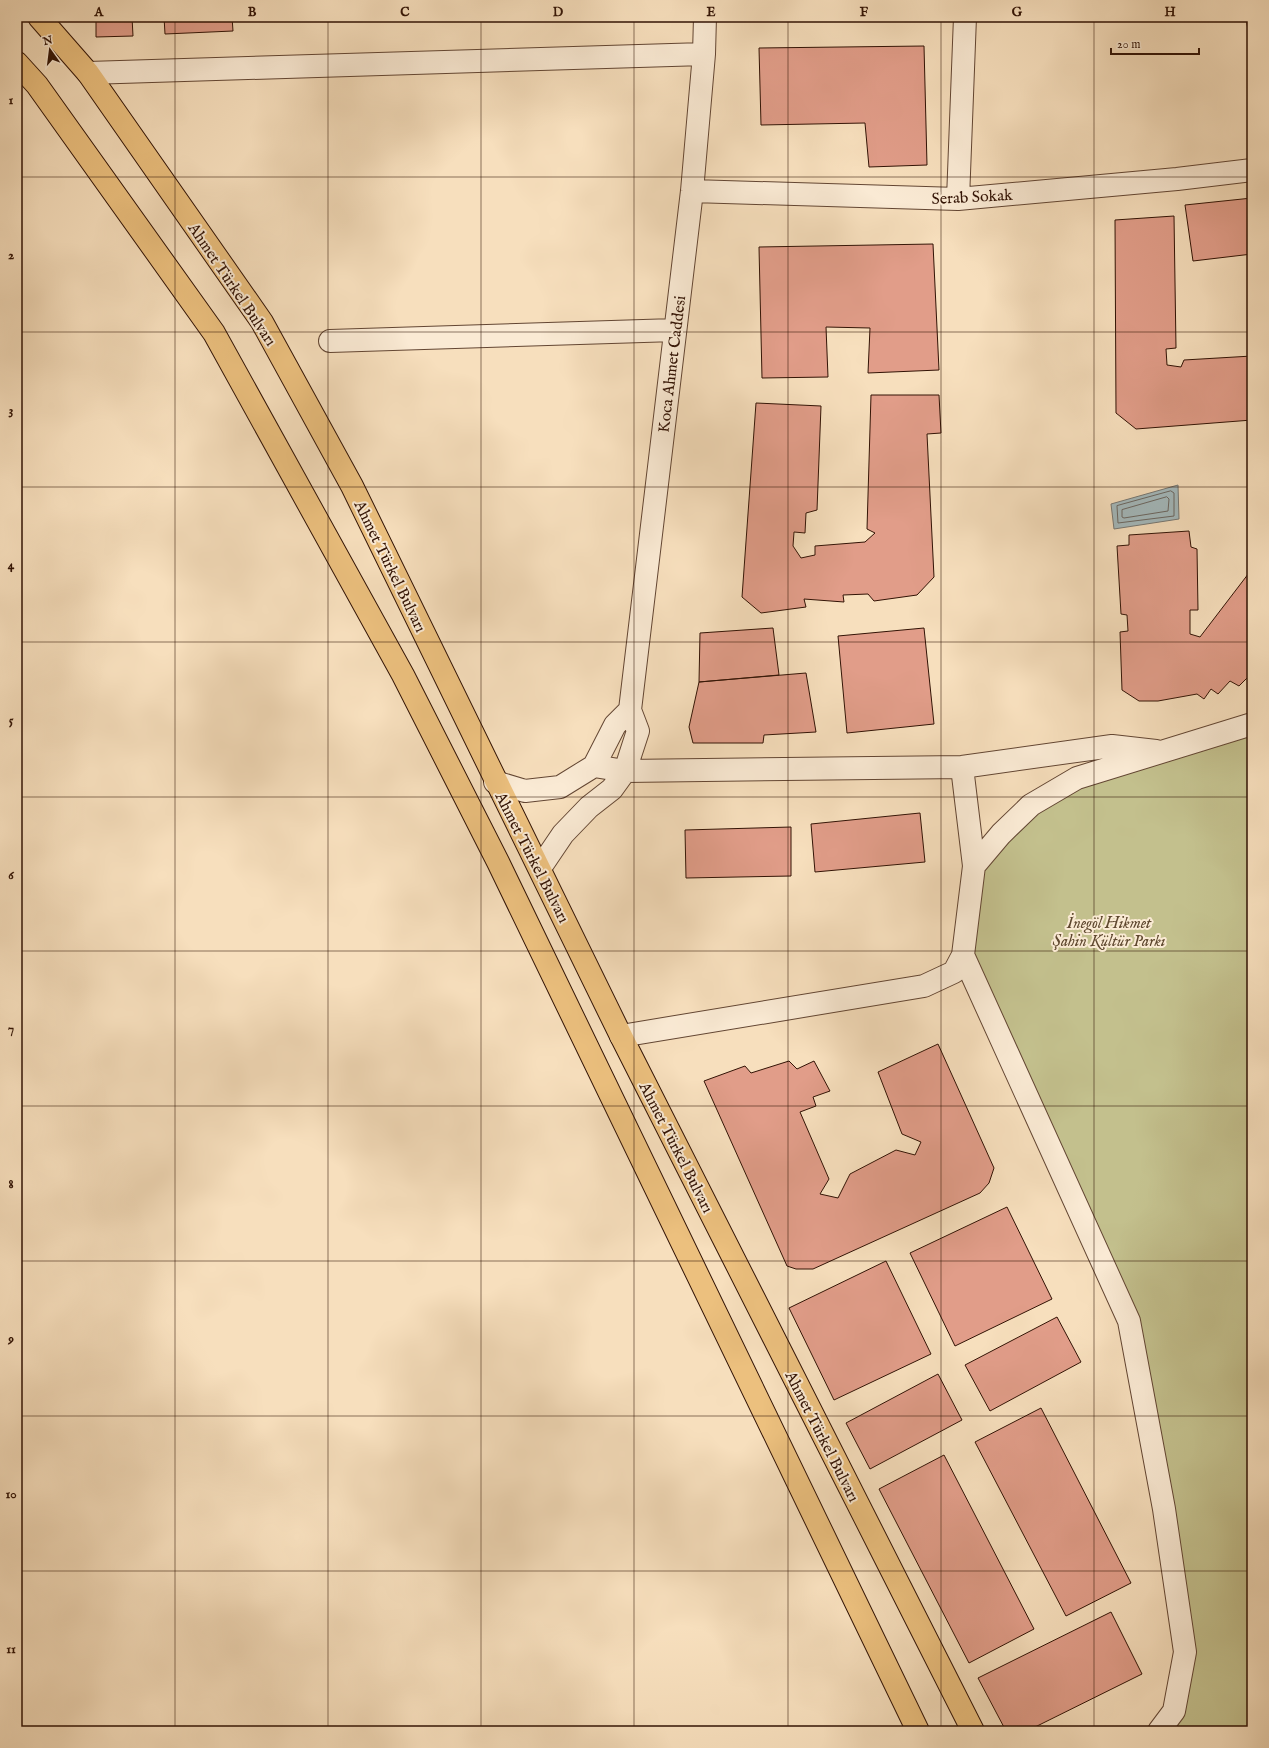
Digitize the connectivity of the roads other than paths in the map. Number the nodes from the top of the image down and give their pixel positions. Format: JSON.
{"nodes":[{"id":1,"x":39,"y":17,"type":"edge"},
{"id":2,"x":705,"y":17,"type":"edge"},
{"id":3,"x":965,"y":17,"type":"edge"},
{"id":4,"x":704,"y":54,"type":"junction"},
{"id":5,"x":17,"y":63,"type":"edge"},
{"id":6,"x":88,"y":73,"type":"junction"},
{"id":7,"x":1252,"y":170,"type":"edge"},
{"id":8,"x":692,"y":191,"type":"junction"},
{"id":9,"x":958,"y":199,"type":"junction"},
{"id":10,"x":675,"y":330,"type":"junction"},
{"id":11,"x":330,"y":341,"type":"dead end"},
{"id":12,"x":630,"y":710,"type":"junction"},
{"id":13,"x":1252,"y":724,"type":"edge"},
{"id":14,"x":1164,"y":752,"type":"junction"},
{"id":15,"x":594,"y":766,"type":"junction"},
{"id":16,"x":962,"y":767,"type":"junction"},
{"id":17,"x":625,"y":771,"type":"junction"},
{"id":18,"x":495,"y":782,"type":"junction"},
{"id":19,"x":974,"y":866,"type":"junction"},
{"id":20,"x":540,"y":868,"type":"junction"},
{"id":21,"x":963,"y":955,"type":"junction"},
{"id":22,"x":620,"y":1036,"type":"junction"},
{"id":23,"x":918,"y":1731,"type":"edge"},
{"id":24,"x":973,"y":1731,"type":"edge"},
{"id":25,"x":1159,"y":1731,"type":"edge"}],
"edges":[{"from":1,"to":6,"type":"main road","name":"Ahmet Türkel Bulvarı"},
{"from":2,"to":4,"type":"street","name":"Koca Ahmet Caddesi"},
{"from":3,"to":9,"type":"street"},
{"from":4,"to":6,"type":"street"},
{"from":4,"to":8,"type":"street","name":"Koca Ahmet Caddesi"},
{"from":5,"to":23,"type":"main road","name":"Ahmet Türkel Bulvarı"},
{"from":6,"to":18,"type":"main road","name":"Ahmet Türkel Bulvarı"},
{"from":7,"to":9,"type":"street","name":"Serab Sokak"},
{"from":8,"to":9,"type":"street","name":"Serab Sokak"},
{"from":8,"to":10,"type":"street","name":"Koca Ahmet Caddesi"},
{"from":10,"to":11,"type":"street"},
{"from":10,"to":12,"type":"street","name":"Koca Ahmet Caddesi"},
{"from":12,"to":15,"type":"street"},
{"from":12,"to":17,"type":"street"},
{"from":13,"to":14,"type":"street"},
{"from":14,"to":16,"type":"street"},
{"from":14,"to":19,"type":"street"},
{"from":15,"to":17,"type":"street"},
{"from":15,"to":18,"type":"street"},
{"from":16,"to":17,"type":"street"},
{"from":16,"to":19,"type":"street"},
{"from":17,"to":20,"type":"street"},
{"from":18,"to":20,"type":"main road","name":"Ahmet Türkel Bulvarı"},
{"from":19,"to":21,"type":"street"},
{"from":20,"to":22,"type":"main road","name":"Ahmet Türkel Bulvarı"},
{"from":21,"to":22,"type":"street"},
{"from":21,"to":25,"type":"street"},
{"from":22,"to":24,"type":"main road","name":"Ahmet Türkel Bulvarı"}]}
